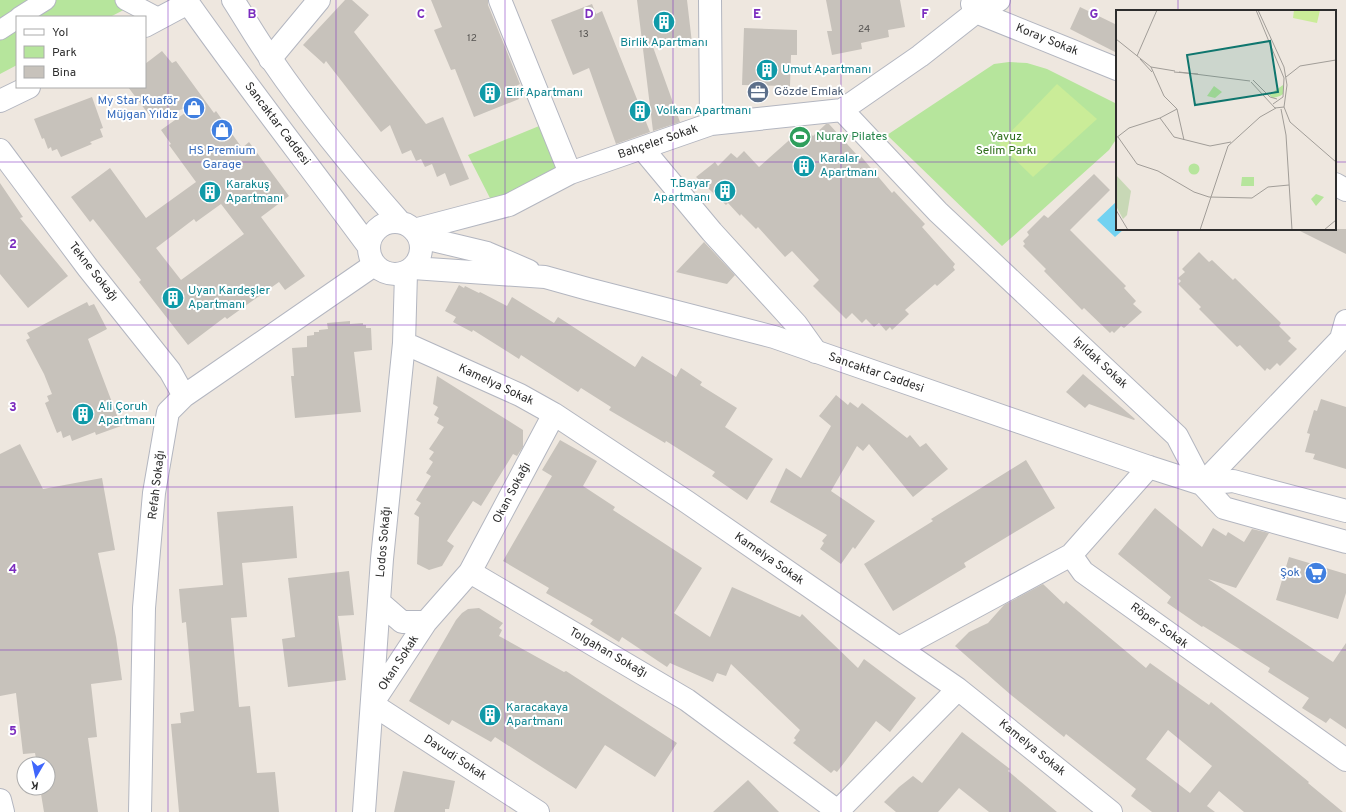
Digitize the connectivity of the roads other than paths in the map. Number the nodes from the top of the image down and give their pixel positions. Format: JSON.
{"nodes":[{"id":1,"x":46,"y":0,"type":"edge"},
{"id":2,"x":126,"y":0,"type":"edge"},
{"id":3,"x":233,"y":0,"type":"edge"},
{"id":4,"x":320,"y":0,"type":"edge"},
{"id":5,"x":500,"y":0,"type":"edge"},
{"id":6,"x":710,"y":0,"type":"edge"},
{"id":7,"x":999,"y":0,"type":"edge"},
{"id":8,"x":187,"y":1,"type":"edge"},
{"id":9,"x":973,"y":6,"type":"edge"},
{"id":10,"x":21,"y":16,"type":"edge"},
{"id":11,"x":145,"y":16,"type":"edge"},
{"id":12,"x":16,"y":19,"type":"edge"},
{"id":13,"x":152,"y":22,"type":"edge"},
{"id":14,"x":0,"y":30,"type":"edge"},
{"id":15,"x":270,"y":58,"type":"junction"},
{"id":16,"x":1116,"y":69,"type":"edge"},
{"id":17,"x":27,"y":88,"type":"edge"},
{"id":18,"x":0,"y":101,"type":"edge"},
{"id":19,"x":842,"y":110,"type":"junction"},
{"id":20,"x":711,"y":124,"type":"junction"},
{"id":21,"x":642,"y":148,"type":"junction"},
{"id":22,"x":0,"y":150,"type":"edge"},
{"id":23,"x":570,"y":173,"type":"junction"},
{"id":24,"x":1336,"y":185,"type":"edge"},
{"id":25,"x":1346,"y":190,"type":"edge"},
{"id":26,"x":411,"y":230,"type":"junction"},
{"id":27,"x":371,"y":256,"type":"junction"},
{"id":28,"x":410,"y":270,"type":"junction"},
{"id":29,"x":544,"y":278,"type":"junction"},
{"id":30,"x":1344,"y":330,"type":"edge"},
{"id":31,"x":404,"y":344,"type":"junction"},
{"id":32,"x":816,"y":352,"type":"junction"},
{"id":33,"x":184,"y":396,"type":"junction"},
{"id":34,"x":554,"y":414,"type":"junction"},
{"id":35,"x":1149,"y":467,"type":"junction"},
{"id":36,"x":1202,"y":484,"type":"junction"},
{"id":37,"x":1346,"y":511,"type":"edge"},
{"id":38,"x":1346,"y":542,"type":"edge"},
{"id":39,"x":1071,"y":555,"type":"junction"},
{"id":40,"x":470,"y":572,"type":"junction"},
{"id":41,"x":379,"y":602,"type":"junction"},
{"id":42,"x":426,"y":622,"type":"junction"},
{"id":43,"x":899,"y":648,"type":"junction"},
{"id":44,"x":958,"y":689,"type":"junction"},
{"id":45,"x":372,"y":704,"type":"junction"},
{"id":46,"x":1346,"y":760,"type":"edge"},
{"id":47,"x":0,"y":800,"type":"edge"},
{"id":48,"x":3,"y":812,"type":"edge"},
{"id":49,"x":140,"y":812,"type":"edge"},
{"id":50,"x":364,"y":812,"type":"edge"},
{"id":51,"x":538,"y":812,"type":"edge"},
{"id":52,"x":839,"y":812,"type":"edge"},
{"id":53,"x":1110,"y":812,"type":"edge"}],
"edges":[{"from":1,"to":10,"type":"street"},
{"from":2,"to":11,"type":"street"},
{"from":3,"to":15,"type":"street"},
{"from":4,"to":15,"type":"street"},
{"from":5,"to":23,"type":"street"},
{"from":6,"to":20,"type":"street"},
{"from":7,"to":9,"type":"street","name":"Bahçeler Sokak"},
{"from":8,"to":13,"type":"street"},
{"from":8,"to":27,"type":"street","name":"Sancaktar Caddesi"},
{"from":9,"to":16,"type":"street","name":"Koray Sokak"},
{"from":9,"to":19,"type":"street","name":"Bahçeler Sokak"},
{"from":12,"to":14,"type":"street"},
{"from":15,"to":26,"type":"street"},
{"from":17,"to":18,"type":"street"},
{"from":19,"to":20,"type":"street","name":"Bahçeler Sokak"},
{"from":19,"to":36,"type":"street","name":"Işıldak Sokak"},
{"from":20,"to":21,"type":"street","name":"Bahçeler Sokak"},
{"from":21,"to":23,"type":"street","name":"Bahçeler Sokak"},
{"from":21,"to":32,"type":"street"},
{"from":22,"to":33,"type":"street","name":"Tekne Sokağı"},
{"from":23,"to":26,"type":"street","name":"Bahçeler Sokak"},
{"from":24,"to":25,"type":"street"},
{"from":26,"to":27,"type":"street"},
{"from":26,"to":28,"type":"street"},
{"from":26,"to":29,"type":"street"},
{"from":27,"to":28,"type":"street"},
{"from":27,"to":33,"type":"street","name":"Refah Sokağı"},
{"from":28,"to":29,"type":"street"},
{"from":28,"to":31,"type":"street","name":"Lodos Sokağı"},
{"from":29,"to":32,"type":"street","name":"Sancaktar Caddesi"},
{"from":30,"to":36,"type":"street"},
{"from":31,"to":34,"type":"street","name":"Kamelya Sokak"},
{"from":31,"to":41,"type":"street","name":"Lodos Sokağı"},
{"from":32,"to":35,"type":"street","name":"Sancaktar Caddesi"},
{"from":33,"to":49,"type":"street","name":"Refah Sokağı"},
{"from":34,"to":40,"type":"street","name":"Okan Sokağı"},
{"from":34,"to":43,"type":"street","name":"Kamelya Sokak"},
{"from":35,"to":36,"type":"street","name":"Sancaktar Caddesi"},
{"from":35,"to":39,"type":"street"},
{"from":36,"to":37,"type":"street"},
{"from":36,"to":38,"type":"street"},
{"from":39,"to":43,"type":"street"},
{"from":39,"to":46,"type":"street","name":"Röper Sokak"},
{"from":40,"to":42,"type":"street"},
{"from":40,"to":52,"type":"street","name":"Tolgahan Sokağı"},
{"from":41,"to":42,"type":"street"},
{"from":41,"to":45,"type":"street","name":"Lodos Sokağı"},
{"from":42,"to":45,"type":"street","name":"Okan Sokak"},
{"from":43,"to":44,"type":"street","name":"Kamelya Sokak"},
{"from":44,"to":52,"type":"street"},
{"from":44,"to":53,"type":"street","name":"Kamelya Sokak"},
{"from":45,"to":50,"type":"street","name":"Lodos Sokağı"},
{"from":45,"to":51,"type":"street","name":"Davudi Sokak"},
{"from":47,"to":48,"type":"street"}]}
